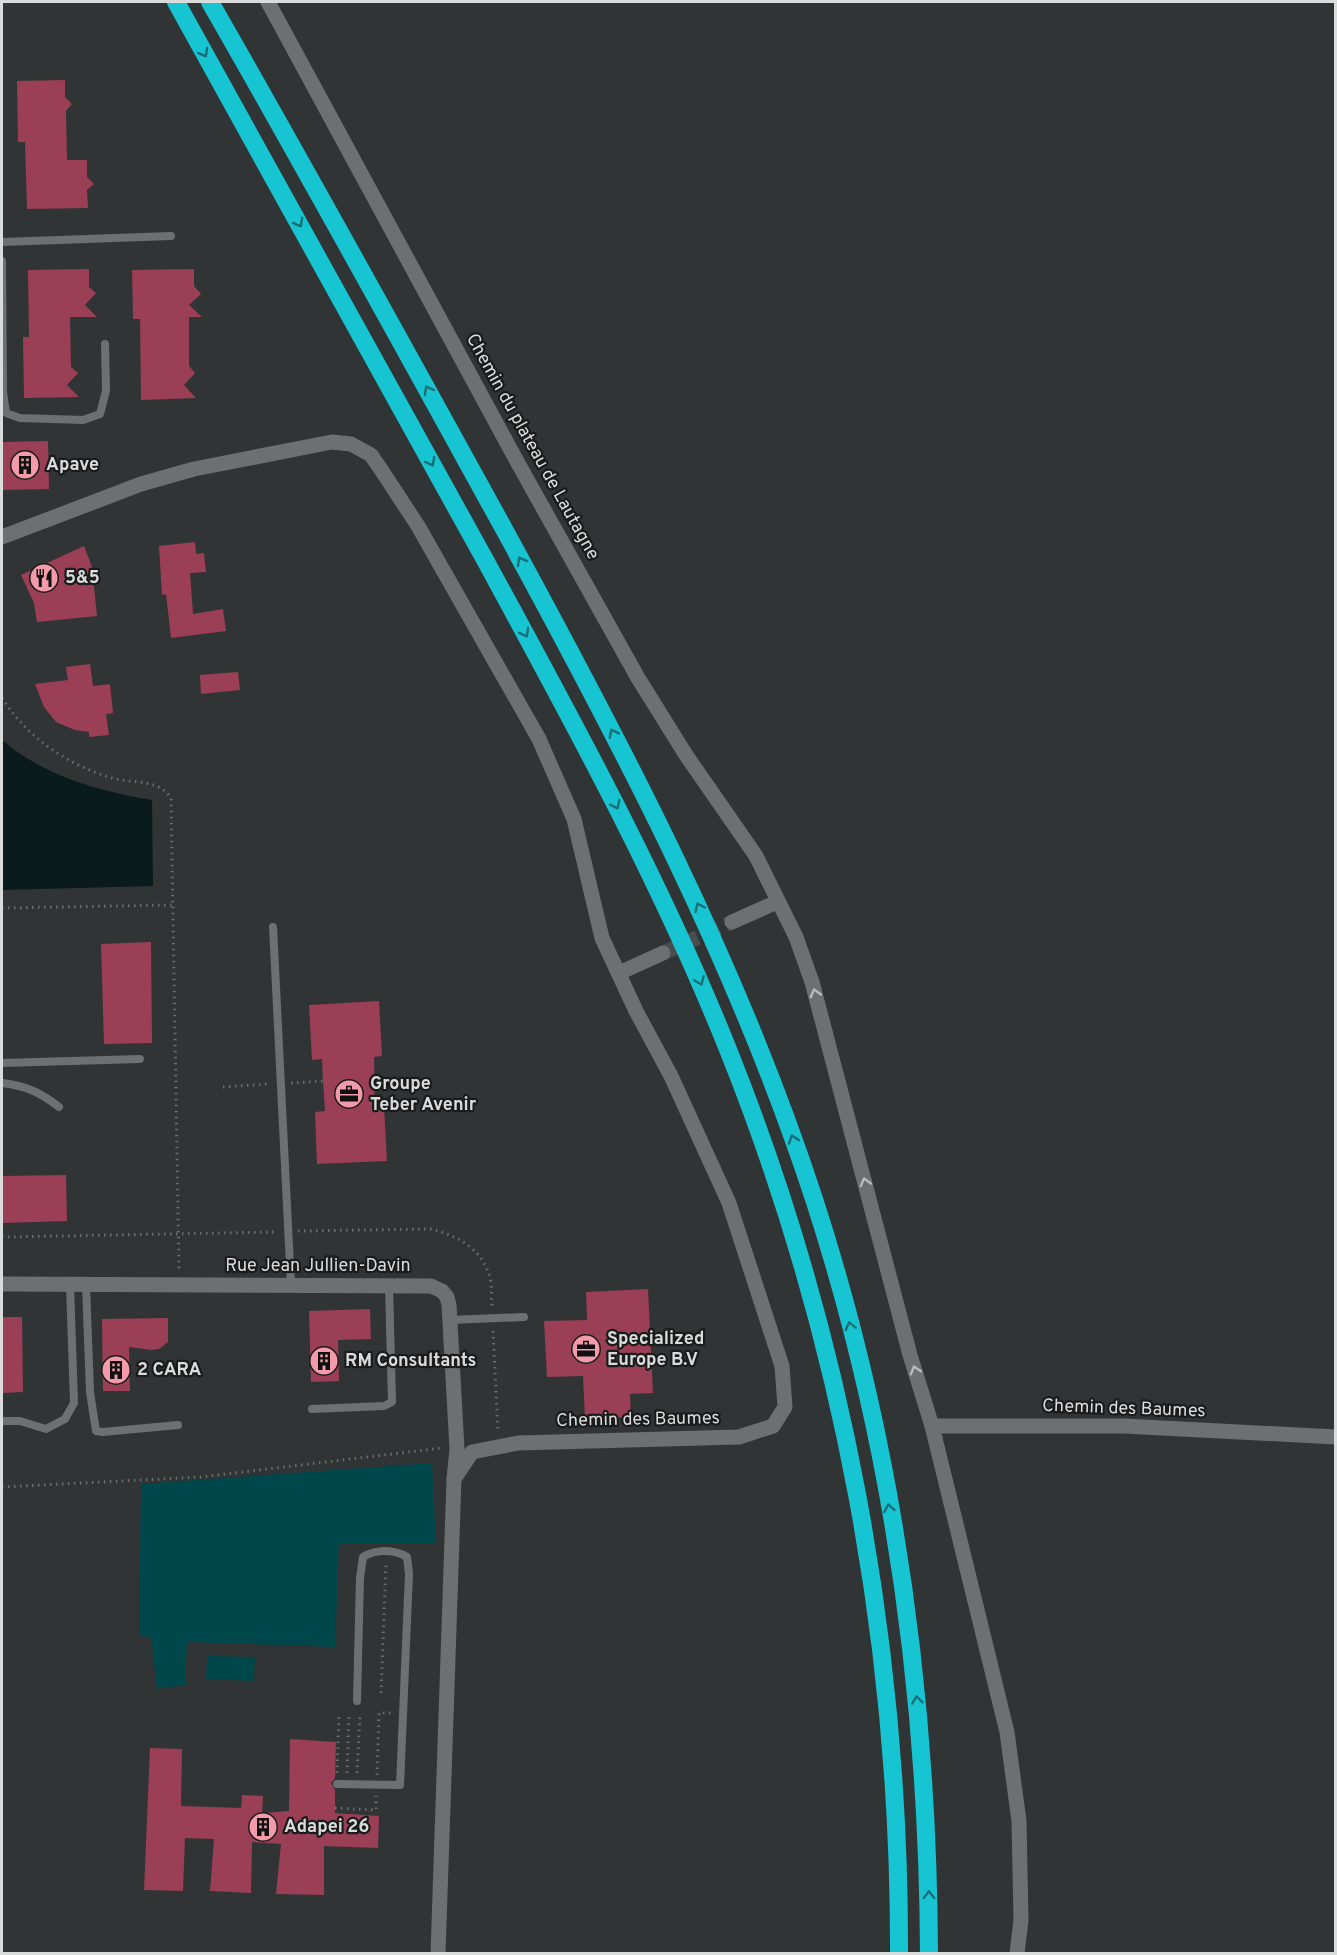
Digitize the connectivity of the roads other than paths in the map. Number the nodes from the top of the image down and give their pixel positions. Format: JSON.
{"nodes":[{"id":1,"x":176,"y":2,"type":"edge"},
{"id":2,"x":210,"y":2,"type":"edge"},
{"id":3,"x":268,"y":2,"type":"edge"},
{"id":4,"x":171,"y":236,"type":"dead end"},
{"id":5,"x":2,"y":242,"type":"edge"},
{"id":6,"x":2,"y":261,"type":"edge"},
{"id":7,"x":105,"y":344,"type":"dead end"},
{"id":8,"x":2,"y":537,"type":"edge"},
{"id":9,"x":777,"y":902,"type":"junction"},
{"id":10,"x":732,"y":922,"type":"tunnel mouth"},
{"id":11,"x":273,"y":927,"type":"dead end"},
{"id":12,"x":663,"y":953,"type":"tunnel mouth"},
{"id":13,"x":619,"y":973,"type":"junction"},
{"id":14,"x":140,"y":1059,"type":"dead end"},
{"id":15,"x":2,"y":1063,"type":"edge"},
{"id":16,"x":2,"y":1083,"type":"edge"},
{"id":17,"x":59,"y":1107,"type":"dead end"},
{"id":18,"x":2,"y":1284,"type":"edge"},
{"id":19,"x":70,"y":1285,"type":"junction"},
{"id":20,"x":87,"y":1285,"type":"junction"},
{"id":21,"x":291,"y":1285,"type":"junction"},
{"id":22,"x":389,"y":1286,"type":"junction"},
{"id":23,"x":524,"y":1317,"type":"dead end"},
{"id":24,"x":450,"y":1320,"type":"junction"},
{"id":25,"x":312,"y":1409,"type":"dead end"},
{"id":26,"x":2,"y":1421,"type":"edge"},
{"id":27,"x":178,"y":1425,"type":"dead end"},
{"id":28,"x":932,"y":1426,"type":"junction"},
{"id":29,"x":1335,"y":1437,"type":"edge"},
{"id":30,"x":454,"y":1479,"type":"junction"},
{"id":31,"x":357,"y":1701,"type":"dead end"},
{"id":32,"x":337,"y":1784,"type":"dead end"},
{"id":33,"x":438,"y":1953,"type":"edge"},
{"id":34,"x":899,"y":1953,"type":"edge"},
{"id":35,"x":929,"y":1953,"type":"edge"},
{"id":36,"x":1017,"y":1953,"type":"edge"}],
"edges":[{"from":1,"to":34,"type":"highway","one_way":true},
{"from":35,"to":2,"type":"highway","one_way":true},
{"from":3,"to":9,"type":"street","name":"Chemin du plateau de Lautagne"},
{"from":4,"to":5,"type":"lane"},
{"from":6,"to":7,"type":"lane"},
{"from":8,"to":13,"type":"street"},
{"from":9,"to":10,"type":"street"},
{"from":28,"to":9,"type":"street","one_way":true},
{"from":11,"to":21,"type":"lane"},
{"from":12,"to":13,"type":"street"},
{"from":13,"to":30,"type":"street","name":"Chemin des Baumes"},
{"from":14,"to":15,"type":"lane"},
{"from":16,"to":17,"type":"lane"},
{"from":18,"to":19,"type":"street","name":"Rue Jean Jullien-Davin"},
{"from":19,"to":20,"type":"street","name":"Rue Jean Jullien-Davin"},
{"from":19,"to":26,"type":"lane"},
{"from":20,"to":21,"type":"street","name":"Rue Jean Jullien-Davin"},
{"from":20,"to":27,"type":"lane"},
{"from":21,"to":22,"type":"street","name":"Rue Jean Jullien-Davin"},
{"from":22,"to":24,"type":"street","name":"Rue Jean Jullien-Davin"},
{"from":22,"to":25,"type":"lane"},
{"from":23,"to":24,"type":"lane"},
{"from":24,"to":30,"type":"street","name":"Rue Jean Jullien-Davin"},
{"from":28,"to":29,"type":"street","name":"Chemin des Baumes"},
{"from":28,"to":36,"type":"street"},
{"from":30,"to":33,"type":"street"},
{"from":31,"to":32,"type":"lane"}]}
